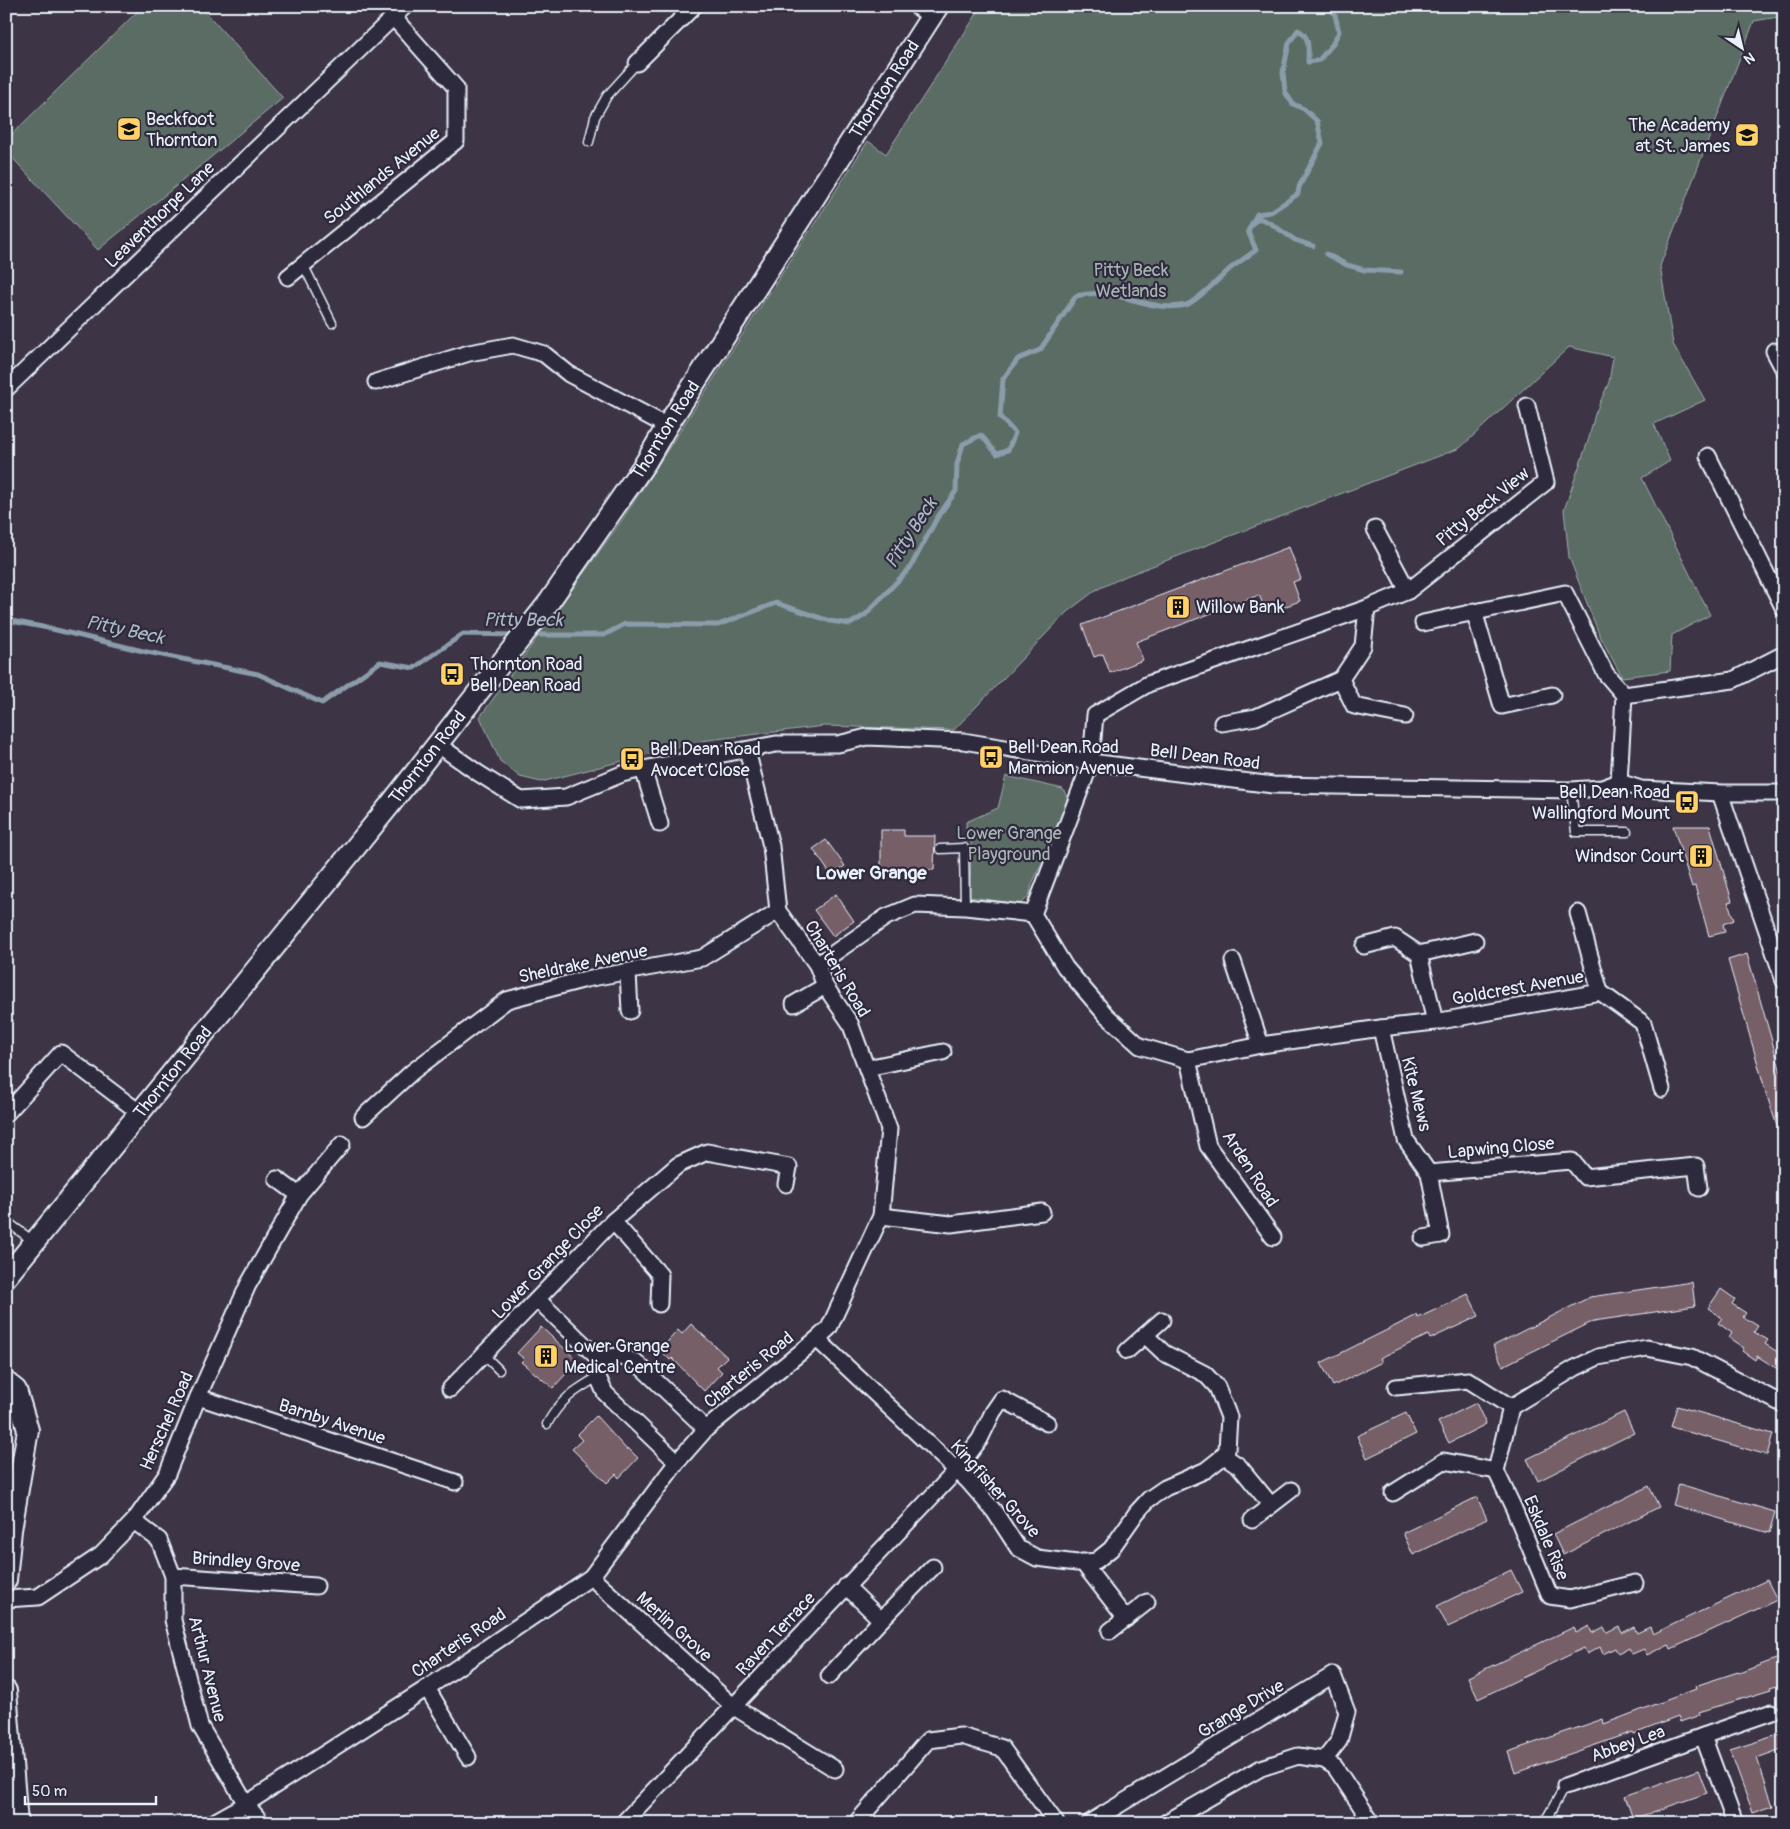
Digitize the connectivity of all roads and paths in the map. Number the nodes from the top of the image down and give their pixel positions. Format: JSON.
{"nodes":[{"id":1,"x":405,"y":6,"type":"edge"},
{"id":2,"x":694,"y":6,"type":"edge"},
{"id":3,"x":928,"y":10,"type":"edge"},
{"id":4,"x":393,"y":17,"type":"junction"},
{"id":5,"x":637,"y":63,"type":"joint"},
{"id":6,"x":589,"y":142,"type":"dead end"},
{"id":7,"x":303,"y":264,"type":"junction"},
{"id":8,"x":288,"y":277,"type":"dead end"},
{"id":9,"x":332,"y":323,"type":"dead end"},
{"id":10,"x":1774,"y":350,"type":"dead end"},
{"id":11,"x":1784,"y":370,"type":"edge"},
{"id":12,"x":376,"y":382,"type":"dead end"},
{"id":13,"x":6,"y":389,"type":"edge"},
{"id":14,"x":1527,"y":406,"type":"dead end"},
{"id":15,"x":666,"y":426,"type":"junction"},
{"id":16,"x":1708,"y":456,"type":"dead end"},
{"id":17,"x":1375,"y":529,"type":"dead end"},
{"id":18,"x":1408,"y":591,"type":"junction"},
{"id":19,"x":1368,"y":608,"type":"junction"},
{"id":20,"x":1784,"y":609,"type":"edge"},
{"id":21,"x":1474,"y":611,"type":"junction"},
{"id":22,"x":1423,"y":623,"type":"dead end"},
{"id":23,"x":1784,"y":654,"type":"edge"},
{"id":24,"x":1341,"y":679,"type":"junction"},
{"id":25,"x":1552,"y":695,"type":"dead end"},
{"id":26,"x":1624,"y":695,"type":"junction"},
{"id":27,"x":1405,"y":716,"type":"dead end"},
{"id":28,"x":1222,"y":723,"type":"dead end"},
{"id":29,"x":437,"y":744,"type":"junction"},
{"id":30,"x":747,"y":750,"type":"junction"},
{"id":31,"x":1091,"y":762,"type":"junction"},
{"id":32,"x":643,"y":769,"type":"junction"},
{"id":33,"x":1620,"y":782,"type":"junction"},
{"id":34,"x":1571,"y":790,"type":"junction"},
{"id":35,"x":1720,"y":793,"type":"junction"},
{"id":36,"x":1784,"y":794,"type":"edge"},
{"id":37,"x":660,"y":824,"type":"dead end"},
{"id":38,"x":1627,"y":832,"type":"dead end"},
{"id":39,"x":940,"y":849,"type":"dead end"},
{"id":40,"x":965,"y":908,"type":"junction"},
{"id":41,"x":778,"y":911,"type":"junction"},
{"id":42,"x":1578,"y":913,"type":"dead end"},
{"id":43,"x":1033,"y":914,"type":"junction"},
{"id":44,"x":1475,"y":941,"type":"dead end"},
{"id":45,"x":1364,"y":946,"type":"dead end"},
{"id":46,"x":1419,"y":954,"type":"junction"},
{"id":47,"x":1233,"y":961,"type":"dead end"},
{"id":48,"x":817,"y":966,"type":"junction"},
{"id":49,"x":628,"y":972,"type":"junction"},
{"id":50,"x":1783,"y":973,"type":"edge"},
{"id":51,"x":825,"y":986,"type":"junction"},
{"id":52,"x":1600,"y":992,"type":"junction"},
{"id":53,"x":794,"y":1004,"type":"dead end"},
{"id":54,"x":630,"y":1011,"type":"dead end"},
{"id":55,"x":1436,"y":1022,"type":"junction"},
{"id":56,"x":1381,"y":1028,"type":"junction"},
{"id":57,"x":1261,"y":1045,"type":"junction"},
{"id":58,"x":944,"y":1052,"type":"dead end"},
{"id":59,"x":1188,"y":1060,"type":"junction"},
{"id":60,"x":867,"y":1068,"type":"junction"},
{"id":61,"x":1662,"y":1089,"type":"dead end"},
{"id":62,"x":140,"y":1113,"type":"junction"},
{"id":63,"x":6,"y":1114,"type":"edge"},
{"id":64,"x":363,"y":1117,"type":"dead end"},
{"id":65,"x":342,"y":1144,"type":"dead end"},
{"id":66,"x":1429,"y":1173,"type":"junction"},
{"id":67,"x":277,"y":1179,"type":"dead end"},
{"id":68,"x":786,"y":1184,"type":"dead end"},
{"id":69,"x":1699,"y":1188,"type":"dead end"},
{"id":70,"x":299,"y":1195,"type":"junction"},
{"id":71,"x":1042,"y":1212,"type":"dead end"},
{"id":72,"x":881,"y":1216,"type":"junction"},
{"id":73,"x":6,"y":1221,"type":"edge"},
{"id":74,"x":613,"y":1221,"type":"junction"},
{"id":75,"x":1273,"y":1237,"type":"dead end"},
{"id":76,"x":1423,"y":1238,"type":"dead end"},
{"id":77,"x":35,"y":1242,"type":"junction"},
{"id":78,"x":6,"y":1277,"type":"edge"},
{"id":79,"x":538,"y":1300,"type":"junction"},
{"id":80,"x":659,"y":1304,"type":"dead end"},
{"id":81,"x":1162,"y":1320,"type":"dead end"},
{"id":82,"x":1145,"y":1334,"type":"junction"},
{"id":83,"x":817,"y":1339,"type":"junction"},
{"id":84,"x":1127,"y":1351,"type":"dead end"},
{"id":85,"x":484,"y":1355,"type":"junction"},
{"id":86,"x":598,"y":1358,"type":"junction"},
{"id":87,"x":500,"y":1370,"type":"dead end"},
{"id":88,"x":598,"y":1377,"type":"junction"},
{"id":89,"x":6,"y":1382,"type":"edge"},
{"id":90,"x":1396,"y":1387,"type":"dead end"},
{"id":91,"x":450,"y":1389,"type":"dead end"},
{"id":92,"x":198,"y":1396,"type":"junction"},
{"id":93,"x":1784,"y":1405,"type":"edge"},
{"id":94,"x":1511,"y":1407,"type":"junction"},
{"id":95,"x":1047,"y":1423,"type":"dead end"},
{"id":96,"x":547,"y":1424,"type":"dead end"},
{"id":97,"x":706,"y":1429,"type":"junction"},
{"id":98,"x":1223,"y":1455,"type":"junction"},
{"id":99,"x":677,"y":1462,"type":"junction"},
{"id":100,"x":956,"y":1471,"type":"junction"},
{"id":101,"x":1496,"y":1471,"type":"junction"},
{"id":102,"x":455,"y":1482,"type":"dead end"},
{"id":103,"x":1291,"y":1490,"type":"dead end"},
{"id":104,"x":1393,"y":1493,"type":"dead end"},
{"id":105,"x":1271,"y":1506,"type":"junction"},
{"id":106,"x":1252,"y":1520,"type":"dead end"},
{"id":107,"x":134,"y":1521,"type":"junction"},
{"id":108,"x":1082,"y":1562,"type":"junction"},
{"id":109,"x":933,"y":1567,"type":"dead end"},
{"id":110,"x":173,"y":1576,"type":"junction"},
{"id":111,"x":591,"y":1577,"type":"junction"},
{"id":112,"x":6,"y":1580,"type":"edge"},
{"id":113,"x":1635,"y":1583,"type":"dead end"},
{"id":114,"x":316,"y":1586,"type":"dead end"},
{"id":115,"x":846,"y":1586,"type":"junction"},
{"id":116,"x":6,"y":1599,"type":"edge"},
{"id":117,"x":1147,"y":1602,"type":"dead end"},
{"id":118,"x":1126,"y":1619,"type":"junction"},
{"id":119,"x":881,"y":1620,"type":"junction"},
{"id":120,"x":1110,"y":1631,"type":"dead end"},
{"id":121,"x":829,"y":1676,"type":"dead end"},
{"id":122,"x":427,"y":1688,"type":"junction"},
{"id":123,"x":6,"y":1691,"type":"edge"},
{"id":124,"x":734,"y":1707,"type":"junction"},
{"id":125,"x":1772,"y":1712,"type":"dead end"},
{"id":126,"x":1703,"y":1736,"type":"junction"},
{"id":127,"x":468,"y":1756,"type":"dead end"},
{"id":128,"x":1324,"y":1760,"type":"junction"},
{"id":129,"x":835,"y":1769,"type":"dead end"},
{"id":130,"x":1565,"y":1786,"type":"joint"},
{"id":131,"x":246,"y":1804,"type":"junction"},
{"id":132,"x":17,"y":1823,"type":"edge"},
{"id":133,"x":212,"y":1823,"type":"edge"},
{"id":134,"x":262,"y":1823,"type":"edge"},
{"id":135,"x":623,"y":1823,"type":"edge"},
{"id":136,"x":856,"y":1823,"type":"edge"},
{"id":137,"x":1056,"y":1823,"type":"edge"},
{"id":138,"x":1089,"y":1823,"type":"edge"},
{"id":139,"x":1165,"y":1823,"type":"edge"},
{"id":140,"x":1372,"y":1823,"type":"edge"},
{"id":141,"x":1544,"y":1823,"type":"edge"},
{"id":142,"x":1735,"y":1823,"type":"edge"}],
"edges":[{"from":1,"to":4,"type":"street","name":"Leaventhorpe Lane"},
{"from":2,"to":5,"type":"street"},
{"from":3,"to":15,"type":"main road","name":"Thornton Road"},
{"from":4,"to":7,"type":"street","name":"Southlands Avenue"},
{"from":4,"to":13,"type":"street","name":"Leaventhorpe Lane"},
{"from":5,"to":6,"type":"lane"},
{"from":7,"to":8,"type":"street","name":"Southlands Avenue"},
{"from":7,"to":9,"type":"lane"},
{"from":10,"to":11,"type":"street"},
{"from":12,"to":15,"type":"street"},
{"from":14,"to":18,"type":"street","name":"Pitty Beck View"},
{"from":15,"to":29,"type":"main road","name":"Thornton Road"},
{"from":16,"to":20,"type":"street"},
{"from":17,"to":18,"type":"street"},
{"from":18,"to":19,"type":"street","name":"Pitty Beck View"},
{"from":19,"to":24,"type":"street"},
{"from":19,"to":31,"type":"street","name":"Pitty Beck View"},
{"from":21,"to":22,"type":"street"},
{"from":21,"to":25,"type":"street"},
{"from":21,"to":26,"type":"street"},
{"from":23,"to":26,"type":"street"},
{"from":24,"to":27,"type":"street"},
{"from":24,"to":28,"type":"street"},
{"from":26,"to":33,"type":"street"},
{"from":29,"to":32,"type":"street","name":"Bell Dean Road"},
{"from":29,"to":62,"type":"main road","name":"Thornton Road"},
{"from":30,"to":31,"type":"street","name":"Bell Dean Road"},
{"from":30,"to":32,"type":"street","name":"Bell Dean Road"},
{"from":30,"to":41,"type":"street","name":"Charteris Road"},
{"from":31,"to":34,"type":"street","name":"Bell Dean Road"},
{"from":31,"to":43,"type":"street"},
{"from":32,"to":37,"type":"street"},
{"from":33,"to":34,"type":"street","name":"Bell Dean Road"},
{"from":33,"to":35,"type":"street"},
{"from":34,"to":38,"type":"lane"},
{"from":35,"to":36,"type":"street"},
{"from":35,"to":50,"type":"street"},
{"from":39,"to":40,"type":"lane"},
{"from":40,"to":43,"type":"street"},
{"from":40,"to":48,"type":"street"},
{"from":41,"to":48,"type":"street","name":"Charteris Road"},
{"from":41,"to":49,"type":"street","name":"Sheldrake Avenue"},
{"from":42,"to":52,"type":"street"},
{"from":43,"to":59,"type":"street"},
{"from":44,"to":46,"type":"street"},
{"from":45,"to":46,"type":"street"},
{"from":46,"to":55,"type":"street"},
{"from":47,"to":57,"type":"street"},
{"from":48,"to":51,"type":"street","name":"Charteris Road"},
{"from":49,"to":54,"type":"street"},
{"from":49,"to":64,"type":"street","name":"Sheldrake Avenue"},
{"from":51,"to":53,"type":"street"},
{"from":51,"to":60,"type":"street","name":"Charteris Road"},
{"from":52,"to":55,"type":"street","name":"Goldcrest Avenue"},
{"from":52,"to":61,"type":"street","name":"Goldcrest Avenue"},
{"from":55,"to":56,"type":"street","name":"Goldcrest Avenue"},
{"from":56,"to":57,"type":"street","name":"Goldcrest Avenue"},
{"from":56,"to":66,"type":"street","name":"Kite Mews"},
{"from":57,"to":59,"type":"street","name":"Goldcrest Avenue"},
{"from":58,"to":60,"type":"street"},
{"from":59,"to":75,"type":"street","name":"Arden Road"},
{"from":60,"to":72,"type":"street","name":"Charteris Road"},
{"from":62,"to":63,"type":"street"},
{"from":62,"to":77,"type":"main road","name":"Thornton Road"},
{"from":65,"to":70,"type":"street","name":"Herschel Road"},
{"from":66,"to":69,"type":"street","name":"Lapwing Close"},
{"from":66,"to":76,"type":"street","name":"Kite Mews"},
{"from":67,"to":70,"type":"street"},
{"from":68,"to":74,"type":"street","name":"Lower Grange Close"},
{"from":70,"to":92,"type":"street","name":"Herschel Road"},
{"from":71,"to":72,"type":"street"},
{"from":72,"to":83,"type":"street","name":"Charteris Road"},
{"from":73,"to":77,"type":"lane"},
{"from":74,"to":79,"type":"street","name":"Lower Grange Close"},
{"from":74,"to":80,"type":"street"},
{"from":77,"to":78,"type":"main road","name":"Thornton Road"},
{"from":79,"to":85,"type":"street","name":"Lower Grange Close"},
{"from":79,"to":86,"type":"street"},
{"from":81,"to":82,"type":"street"},
{"from":82,"to":84,"type":"street"},
{"from":82,"to":98,"type":"street"},
{"from":83,"to":97,"type":"street","name":"Charteris Road"},
{"from":83,"to":100,"type":"street","name":"Kingfisher Grove"},
{"from":85,"to":87,"type":"lane"},
{"from":85,"to":91,"type":"street","name":"Lower Grange Close"},
{"from":86,"to":88,"type":"street"},
{"from":86,"to":97,"type":"street"},
{"from":88,"to":96,"type":"lane"},
{"from":88,"to":99,"type":"street"},
{"from":89,"to":112,"type":"main road"},
{"from":90,"to":94,"type":"street"},
{"from":92,"to":102,"type":"street","name":"Barnby Avenue"},
{"from":92,"to":107,"type":"street","name":"Herschel Road"},
{"from":93,"to":94,"type":"street"},
{"from":94,"to":101,"type":"street"},
{"from":95,"to":100,"type":"street","name":"Raven Terrace"},
{"from":97,"to":99,"type":"street","name":"Charteris Road"},
{"from":98,"to":105,"type":"street"},
{"from":98,"to":108,"type":"street","name":"Kingfisher Grove"},
{"from":99,"to":111,"type":"street","name":"Charteris Road"},
{"from":100,"to":108,"type":"street","name":"Kingfisher Grove"},
{"from":100,"to":115,"type":"street","name":"Raven Terrace"},
{"from":101,"to":104,"type":"street"},
{"from":101,"to":113,"type":"street","name":"Eskdale Rise"},
{"from":103,"to":105,"type":"street"},
{"from":105,"to":106,"type":"street"},
{"from":107,"to":110,"type":"street","name":"Arthur Avenue"},
{"from":107,"to":116,"type":"street","name":"Herschel Road"},
{"from":108,"to":118,"type":"street"},
{"from":109,"to":119,"type":"street"},
{"from":110,"to":114,"type":"street","name":"Brindley Grove"},
{"from":110,"to":131,"type":"street","name":"Arthur Avenue"},
{"from":111,"to":122,"type":"street","name":"Charteris Road"},
{"from":111,"to":124,"type":"street","name":"Merlin Grove"},
{"from":115,"to":119,"type":"street"},
{"from":115,"to":124,"type":"street","name":"Raven Terrace"},
{"from":117,"to":118,"type":"street"},
{"from":118,"to":120,"type":"street"},
{"from":119,"to":121,"type":"street"},
{"from":122,"to":127,"type":"street"},
{"from":122,"to":131,"type":"street","name":"Charteris Road"},
{"from":123,"to":132,"type":"main road"},
{"from":124,"to":129,"type":"street","name":"Merlin Grove"},
{"from":124,"to":135,"type":"street","name":"Raven Terrace"},
{"from":125,"to":126,"type":"street","name":"Abbey Lea"},
{"from":126,"to":130,"type":"street","name":"Abbey Lea"},
{"from":126,"to":142,"type":"street"},
{"from":128,"to":138,"type":"street","name":"Grange Drive"},
{"from":128,"to":139,"type":"street"},
{"from":128,"to":140,"type":"street"},
{"from":130,"to":141,"type":"lane"},
{"from":131,"to":133,"type":"street","name":"Charteris Road"},
{"from":131,"to":134,"type":"street","name":"Arthur Avenue"},
{"from":136,"to":137,"type":"street"}]}
